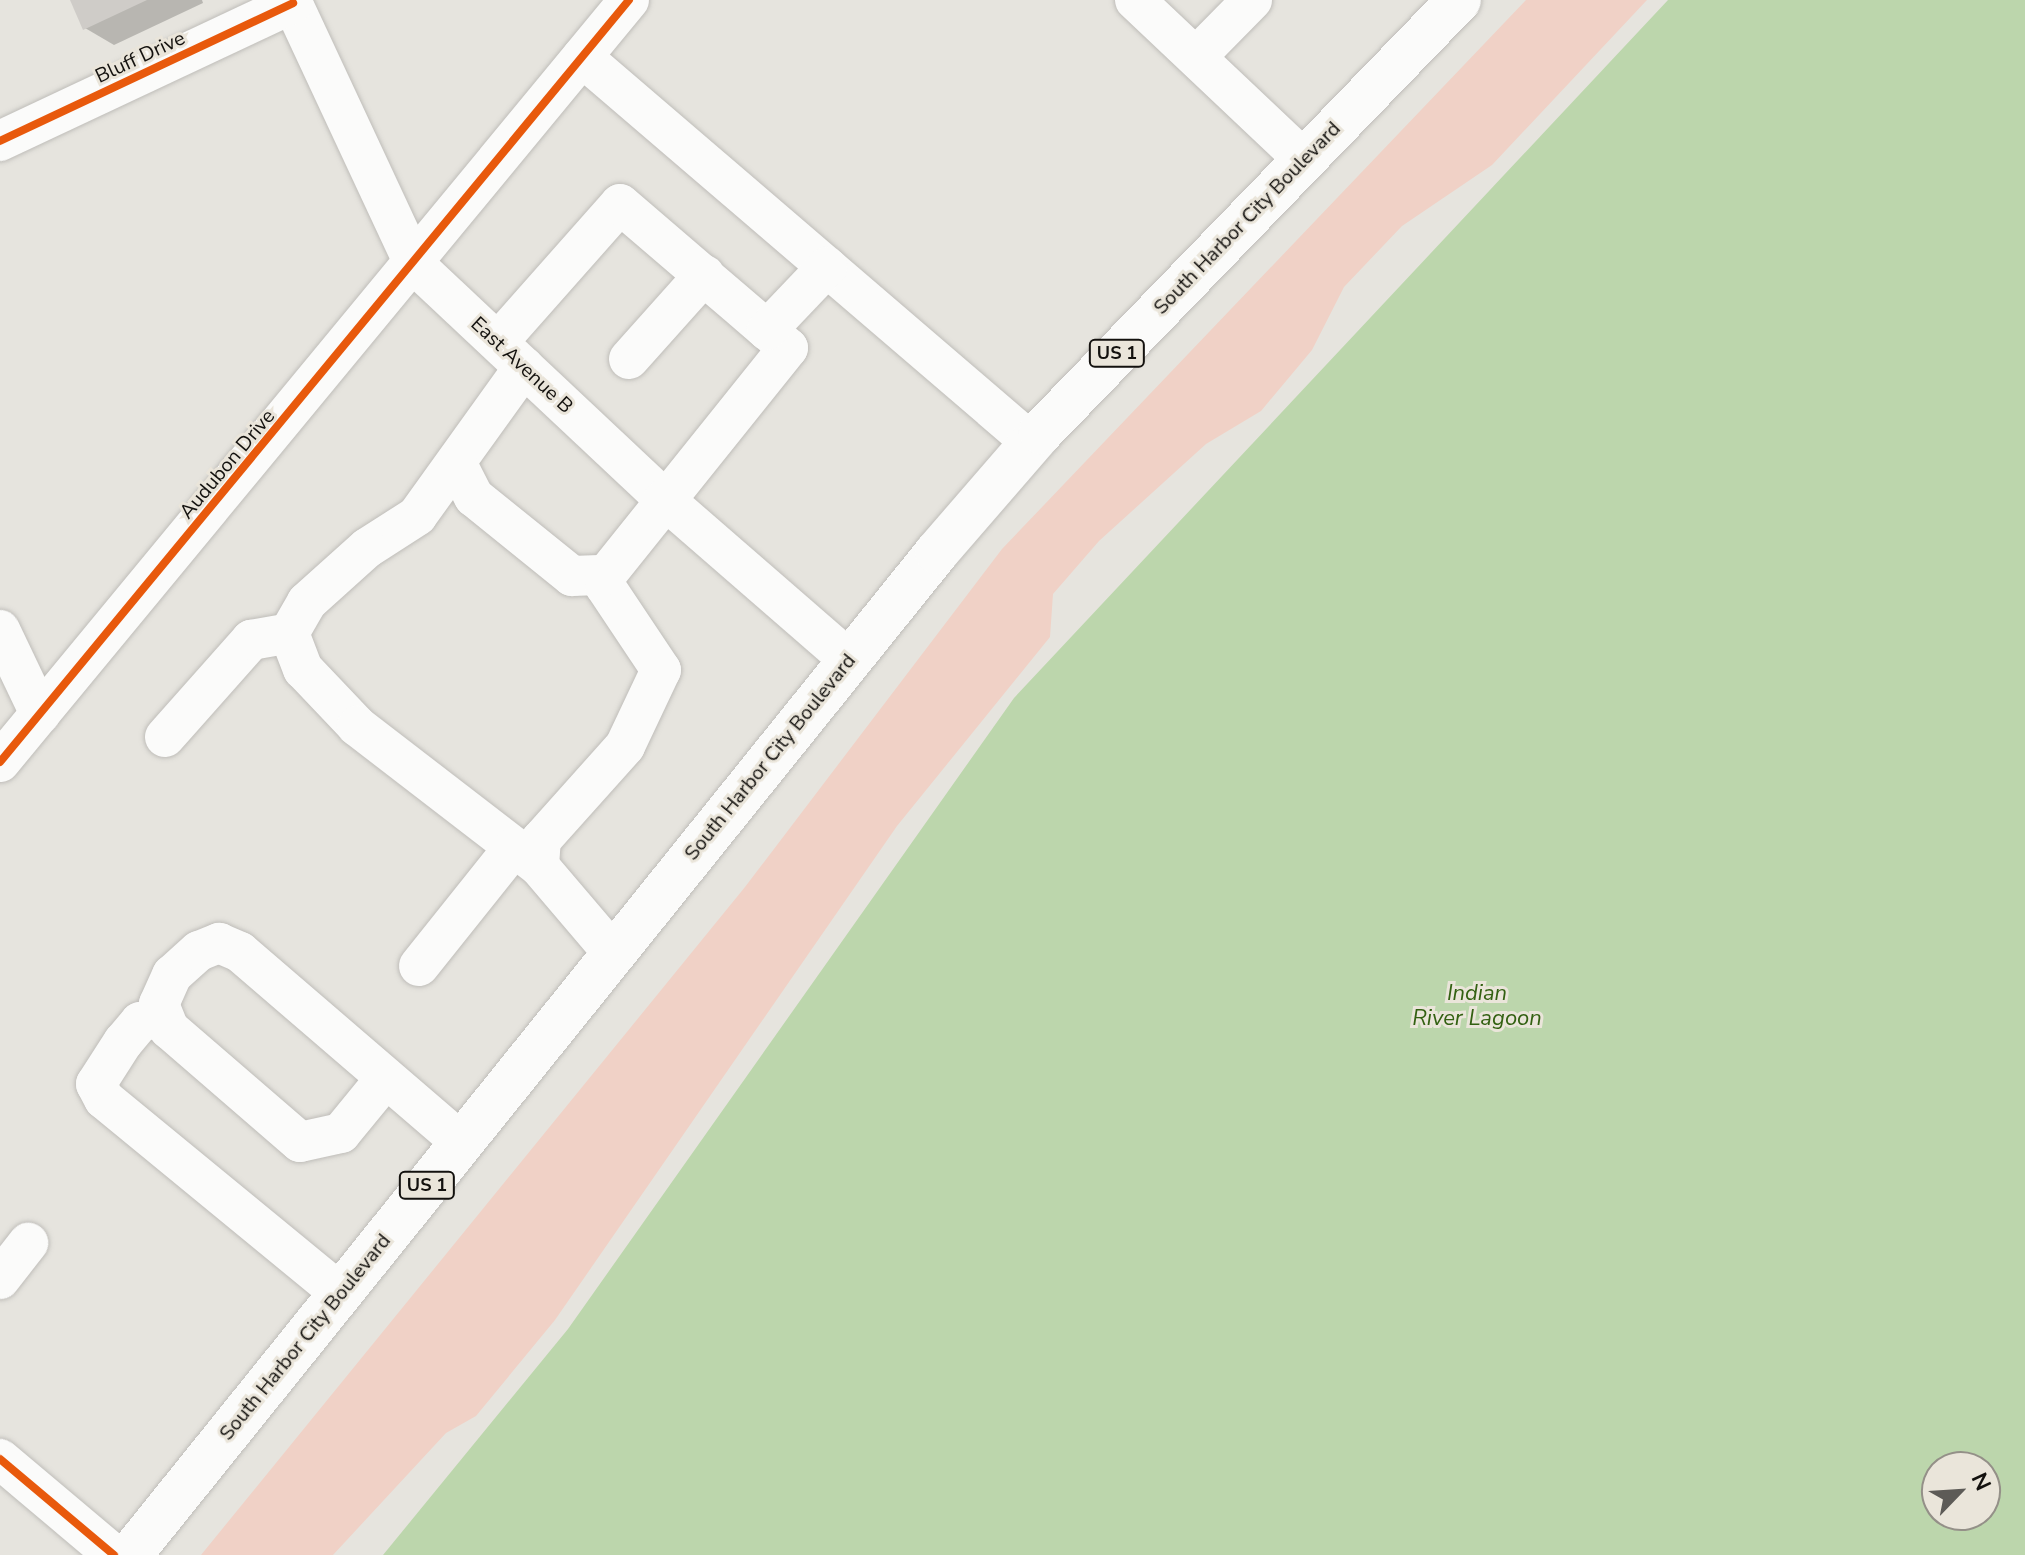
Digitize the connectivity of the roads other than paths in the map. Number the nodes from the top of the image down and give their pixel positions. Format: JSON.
{"nodes":[{"id":1,"x":629,"y":0,"type":"edge"},
{"id":2,"x":1135,"y":0,"type":"edge"},
{"id":3,"x":1252,"y":0,"type":"edge"},
{"id":4,"x":1459,"y":0,"type":"edge"},
{"id":5,"x":292,"y":2,"type":"edge"},
{"id":6,"x":582,"y":57,"type":"junction"},
{"id":7,"x":1196,"y":57,"type":"junction"},
{"id":8,"x":0,"y":141,"type":"edge"},
{"id":9,"x":1304,"y":160,"type":"junction"},
{"id":10,"x":414,"y":264,"type":"junction"},
{"id":11,"x":827,"y":267,"type":"junction"},
{"id":12,"x":704,"y":275,"type":"junction"},
{"id":13,"x":767,"y":330,"type":"junction"},
{"id":14,"x":511,"y":354,"type":"junction"},
{"id":15,"x":629,"y":359,"type":"dead end"},
{"id":16,"x":1032,"y":443,"type":"junction"},
{"id":17,"x":457,"y":464,"type":"junction"},
{"id":18,"x":664,"y":499,"type":"junction"},
{"id":19,"x":606,"y":575,"type":"junction"},
{"id":20,"x":0,"y":630,"type":"edge"},
{"id":21,"x":289,"y":633,"type":"junction"},
{"id":22,"x":848,"y":659,"type":"junction"},
{"id":23,"x":40,"y":714,"type":"junction"},
{"id":24,"x":165,"y":737,"type":"dead end"},
{"id":25,"x":0,"y":762,"type":"edge"},
{"id":26,"x":526,"y":856,"type":"junction"},
{"id":27,"x":613,"y":953,"type":"junction"},
{"id":28,"x":419,"y":966,"type":"dead end"},
{"id":29,"x":163,"y":1016,"type":"junction"},
{"id":30,"x":386,"y":1078,"type":"junction"},
{"id":31,"x":461,"y":1142,"type":"junction"},
{"id":32,"x":28,"y":1243,"type":"dead end"},
{"id":33,"x":0,"y":1279,"type":"edge"},
{"id":34,"x":340,"y":1293,"type":"junction"},
{"id":35,"x":5,"y":1472,"type":"edge"},
{"id":36,"x":114,"y":1555,"type":"edge"},
{"id":37,"x":130,"y":1555,"type":"edge"}],
"edges":[{"from":1,"to":6,"type":"street","name":"Audubon Drive"},
{"from":2,"to":7,"type":"street"},
{"from":3,"to":7,"type":"street"},
{"from":4,"to":9,"type":"main road","name":"South Harbor City Boulevard","number":"US 1"},
{"from":5,"to":8,"type":"street","name":"Bluff Drive"},
{"from":5,"to":10,"type":"street","name":"East Avenue B"},
{"from":6,"to":10,"type":"street","name":"Audubon Drive"},
{"from":6,"to":11,"type":"street"},
{"from":7,"to":9,"type":"street"},
{"from":9,"to":16,"type":"main road","name":"South Harbor City Boulevard","number":"US 1"},
{"from":10,"to":14,"type":"street","name":"East Avenue B"},
{"from":10,"to":23,"type":"street","name":"Audubon Drive"},
{"from":11,"to":13,"type":"street"},
{"from":11,"to":16,"type":"street"},
{"from":12,"to":13,"type":"street"},
{"from":12,"to":14,"type":"street"},
{"from":12,"to":15,"type":"street"},
{"from":13,"to":18,"type":"street"},
{"from":14,"to":17,"type":"street"},
{"from":14,"to":18,"type":"street","name":"East Avenue B"},
{"from":16,"to":22,"type":"main road","name":"South Harbor City Boulevard","number":"US 1"},
{"from":17,"to":19,"type":"street"},
{"from":17,"to":21,"type":"street"},
{"from":18,"to":19,"type":"street"},
{"from":18,"to":22,"type":"street","name":"East Avenue B"},
{"from":19,"to":26,"type":"street"},
{"from":20,"to":23,"type":"street"},
{"from":21,"to":24,"type":"street"},
{"from":21,"to":26,"type":"street"},
{"from":22,"to":27,"type":"main road","name":"South Harbor City Boulevard","number":"US 1"},
{"from":23,"to":25,"type":"street","name":"Audubon Drive"},
{"from":26,"to":27,"type":"street"},
{"from":26,"to":28,"type":"street"},
{"from":27,"to":31,"type":"main road","name":"South Harbor City Boulevard","number":"US 1"},
{"from":29,"to":30,"type":"street"},
{"from":29,"to":30,"type":"street"},
{"from":29,"to":34,"type":"street"},
{"from":30,"to":31,"type":"street"},
{"from":31,"to":34,"type":"main road","name":"South Harbor City Boulevard","number":"US 1"},
{"from":32,"to":33,"type":"street"},
{"from":34,"to":37,"type":"main road","name":"South Harbor City Boulevard","number":"US 1"},
{"from":35,"to":36,"type":"street"}]}
